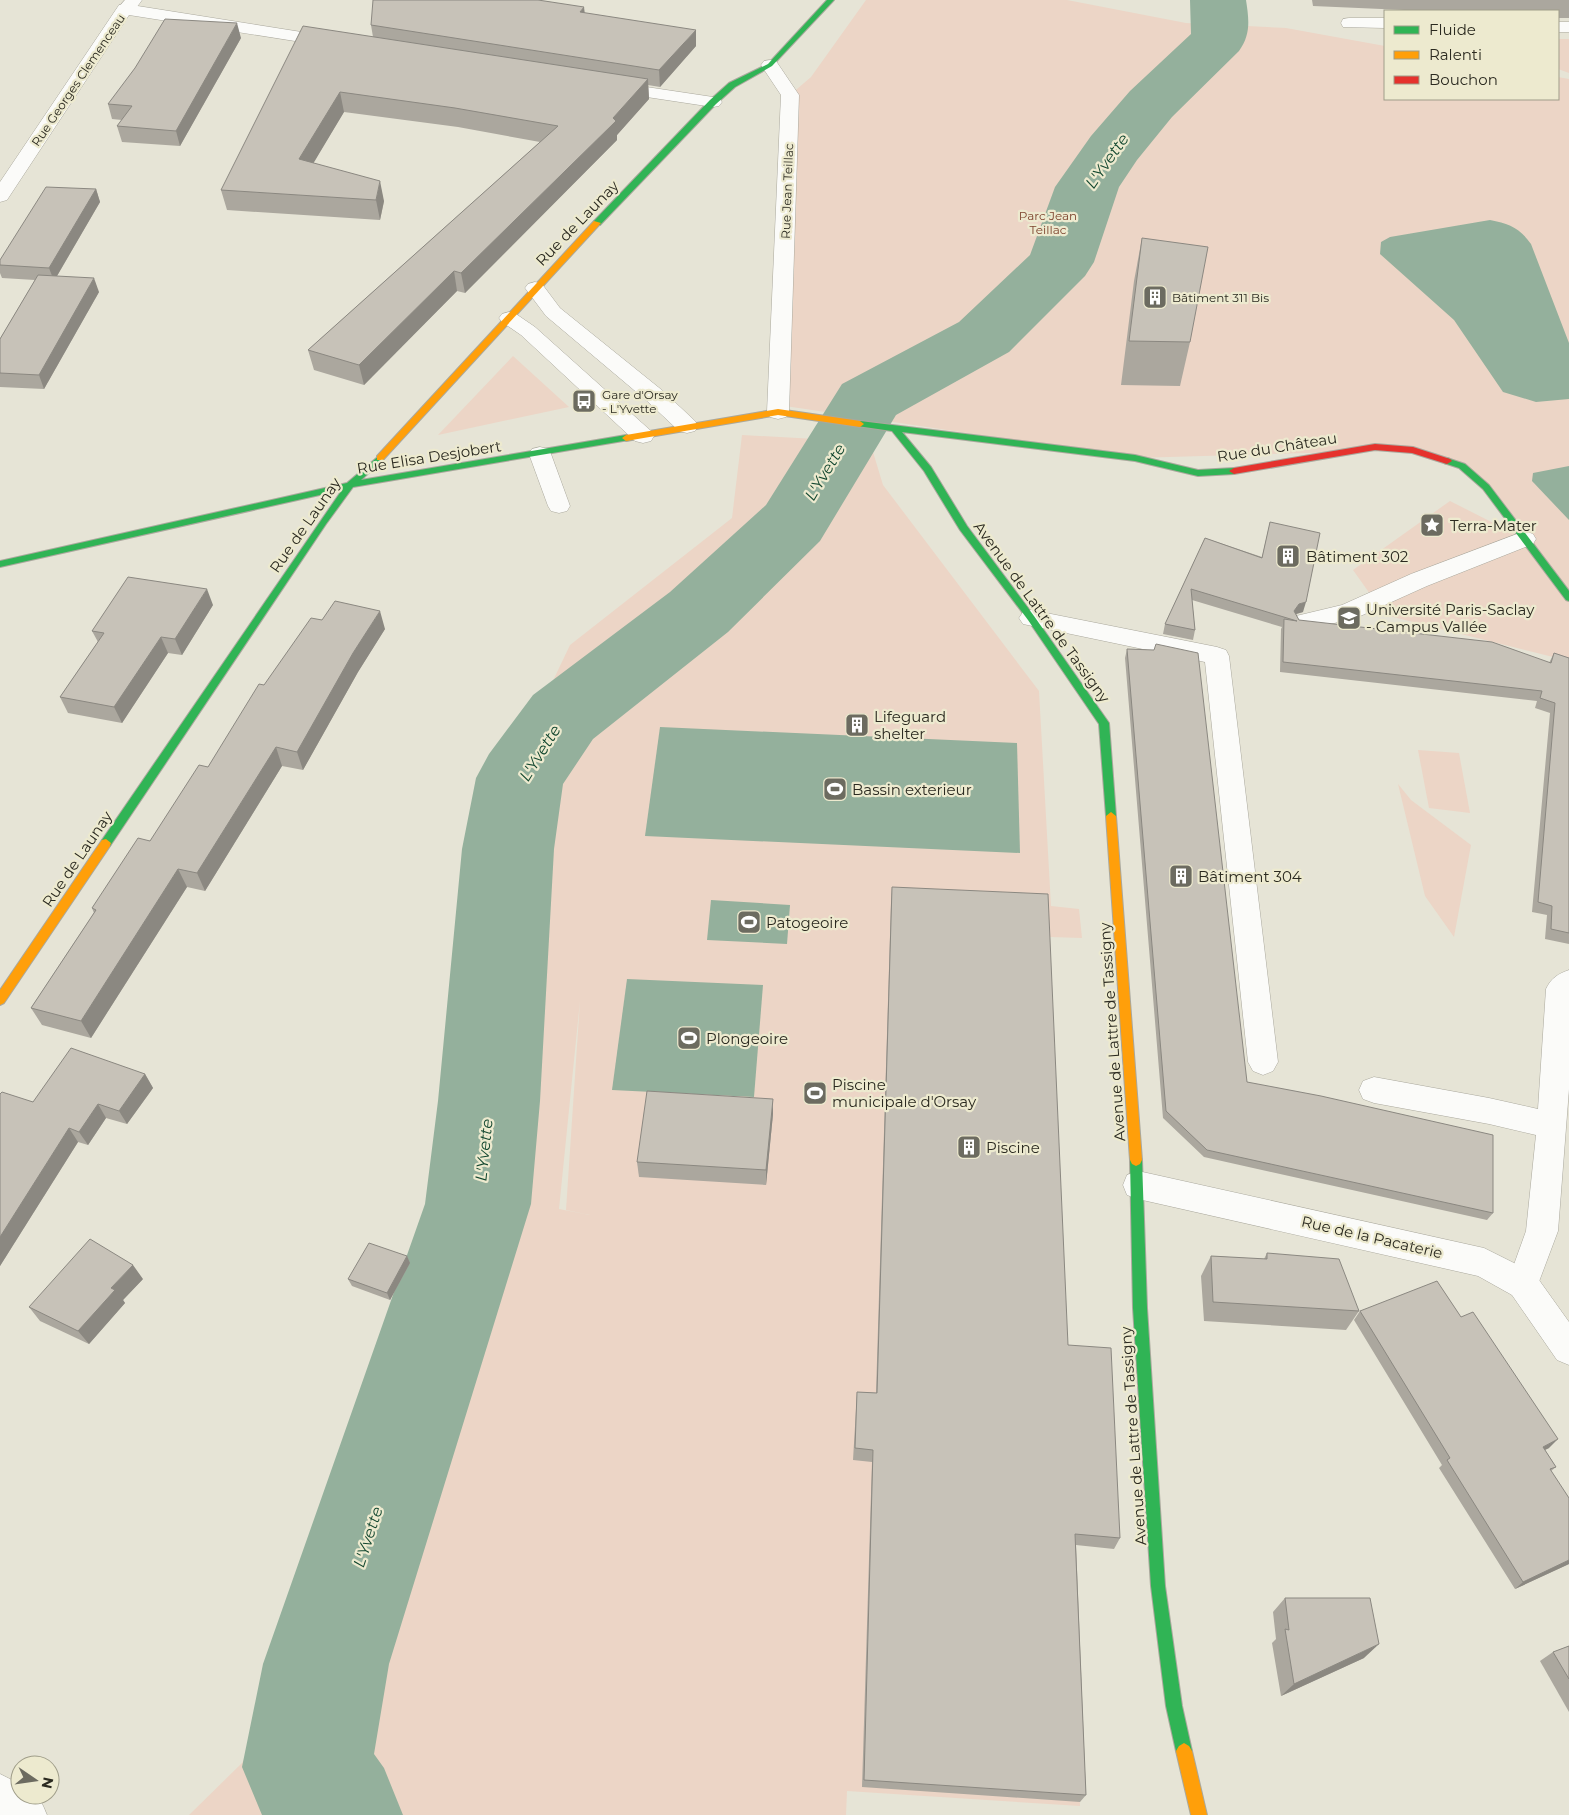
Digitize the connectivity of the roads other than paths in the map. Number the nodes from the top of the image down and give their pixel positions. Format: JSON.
{"nodes":[{"id":1,"x":831,"y":0,"type":"edge"},
{"id":2,"x":130,"y":5,"type":"edge"},
{"id":3,"x":1350,"y":23,"type":"dead end"},
{"id":4,"x":1384,"y":23,"type":"edge"},
{"id":5,"x":347,"y":44,"type":"edge"},
{"id":6,"x":770,"y":64,"type":"junction"},
{"id":7,"x":601,"y":85,"type":"edge"},
{"id":8,"x":713,"y":102,"type":"junction"},
{"id":9,"x":0,"y":196,"type":"edge"},
{"id":10,"x":536,"y":288,"type":"junction"},
{"id":11,"x":509,"y":318,"type":"junction"},
{"id":12,"x":778,"y":412,"type":"junction"},
{"id":13,"x":687,"y":426,"type":"junction"},
{"id":14,"x":896,"y":430,"type":"junction"},
{"id":15,"x":643,"y":436,"type":"junction"},
{"id":16,"x":540,"y":454,"type":"junction"},
{"id":17,"x":350,"y":485,"type":"junction"},
{"id":18,"x":559,"y":506,"type":"dead end"},
{"id":19,"x":1525,"y":539,"type":"junction"},
{"id":20,"x":0,"y":564,"type":"edge"},
{"id":21,"x":1569,"y":598,"type":"edge"},
{"id":22,"x":1031,"y":618,"type":"junction"},
{"id":23,"x":1304,"y":622,"type":"edge"},
{"id":24,"x":1569,"y":982,"type":"edge"},
{"id":25,"x":0,"y":1000,"type":"edge"},
{"id":26,"x":1263,"y":1062,"type":"dead end"},
{"id":27,"x":1374,"y":1090,"type":"dead end"},
{"id":28,"x":1552,"y":1126,"type":"junction"},
{"id":29,"x":1138,"y":1185,"type":"junction"},
{"id":30,"x":1523,"y":1284,"type":"junction"},
{"id":31,"x":1569,"y":1350,"type":"edge"},
{"id":32,"x":0,"y":1793,"type":"edge"},
{"id":33,"x":28,"y":1815,"type":"edge"},
{"id":34,"x":1199,"y":1815,"type":"edge"}],
"edges":[{"from":1,"to":6,"type":"street"},
{"from":2,"to":5,"type":"street","name":"Rue Georges Clemenceau"},
{"from":2,"to":9,"type":"street","name":"Rue Georges Clemenceau"},
{"from":3,"to":4,"type":"street"},
{"from":6,"to":8,"type":"street","name":"Rue de Launay"},
{"from":6,"to":12,"type":"street","name":"Rue Jean Teillac"},
{"from":7,"to":8,"type":"street"},
{"from":8,"to":10,"type":"street","name":"Rue de Launay"},
{"from":10,"to":11,"type":"street","name":"Rue de Launay"},
{"from":10,"to":13,"type":"street"},
{"from":11,"to":15,"type":"street"},
{"from":11,"to":17,"type":"street","name":"Rue de Launay"},
{"from":12,"to":13,"type":"street","name":"Rue Elisa Desjobert"},
{"from":12,"to":14,"type":"street"},
{"from":13,"to":15,"type":"street","name":"Rue Elisa Desjobert"},
{"from":14,"to":19,"type":"street","name":"Rue du Château"},
{"from":14,"to":22,"type":"street","name":"Avenue de Lattre de Tassigny"},
{"from":15,"to":16,"type":"street","name":"Rue Elisa Desjobert"},
{"from":16,"to":17,"type":"street","name":"Rue Elisa Desjobert"},
{"from":16,"to":18,"type":"street"},
{"from":17,"to":20,"type":"street","name":"Rue Elisa Desjobert"},
{"from":17,"to":25,"type":"street","name":"Rue de Launay"},
{"from":19,"to":21,"type":"street","name":"Rue du Château"},
{"from":19,"to":23,"type":"street"},
{"from":22,"to":26,"type":"street"},
{"from":22,"to":29,"type":"street","name":"Avenue de Lattre de Tassigny"},
{"from":24,"to":28,"type":"street"},
{"from":27,"to":28,"type":"street"},
{"from":28,"to":30,"type":"street"},
{"from":29,"to":30,"type":"street","name":"Rue de la Pacaterie"},
{"from":29,"to":34,"type":"street","name":"Avenue de Lattre de Tassigny"},
{"from":30,"to":31,"type":"street","name":"Rue de la Pacaterie"},
{"from":32,"to":33,"type":"street"}]}
